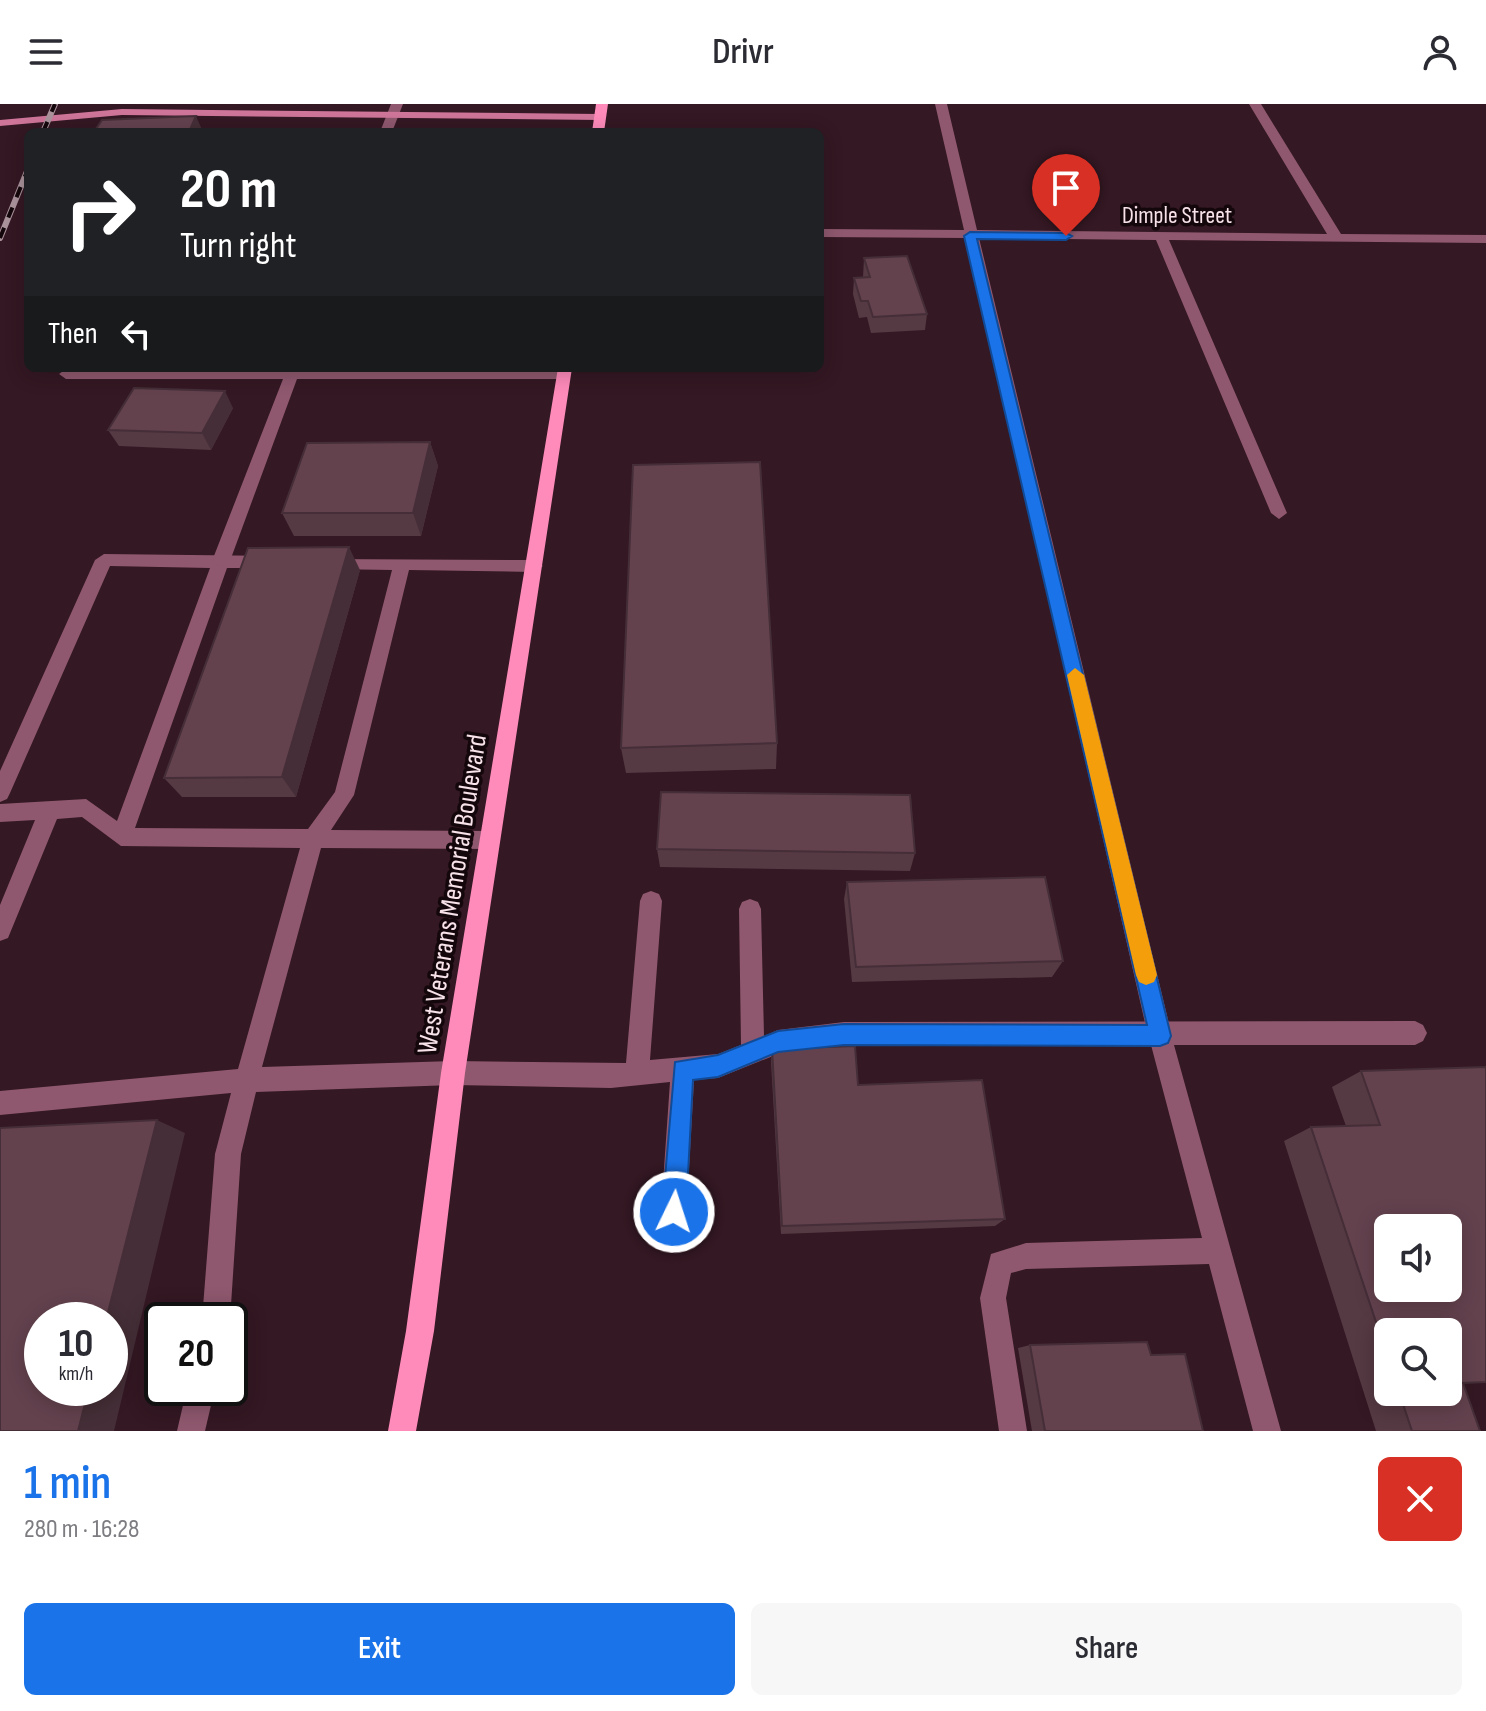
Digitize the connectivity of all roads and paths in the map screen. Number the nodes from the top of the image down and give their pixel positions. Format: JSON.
{"nodes":[{"id":1,"x":941,"y":104,"type":"edge"},
{"id":2,"x":1255,"y":104,"type":"edge"},
{"id":3,"x":395,"y":109,"type":"edge"},
{"id":4,"x":601,"y":110,"type":"edge"},
{"id":5,"x":0,"y":123,"type":"edge"},
{"id":6,"x":388,"y":128,"type":"edge"},
{"id":7,"x":824,"y":233,"type":"edge"},
{"id":8,"x":970,"y":236,"type":"junction"},
{"id":9,"x":1161,"y":237,"type":"junction"},
{"id":10,"x":1336,"y":237,"type":"junction"},
{"id":11,"x":1486,"y":239,"type":"edge"},
{"id":12,"x":292,"y":372,"type":"edge"},
{"id":13,"x":564,"y":372,"type":"edge"},
{"id":14,"x":66,"y":374,"type":"dead end"},
{"id":15,"x":1279,"y":513,"type":"dead end"},
{"id":16,"x":221,"y":561,"type":"junction"},
{"id":17,"x":281,"y":562,"type":"edge"},
{"id":18,"x":311,"y":562,"type":"edge"},
{"id":19,"x":402,"y":564,"type":"junction"},
{"id":20,"x":534,"y":566,"type":"junction"},
{"id":21,"x":0,"y":793,"type":"edge"},
{"id":22,"x":49,"y":812,"type":"junction"},
{"id":23,"x":0,"y":813,"type":"edge"},
{"id":24,"x":121,"y":837,"type":"junction"},
{"id":25,"x":313,"y":839,"type":"junction"},
{"id":26,"x":490,"y":840,"type":"junction"},
{"id":27,"x":651,"y":901,"type":"dead end"},
{"id":28,"x":750,"y":909,"type":"dead end"},
{"id":29,"x":0,"y":931,"type":"edge"},
{"id":30,"x":1415,"y":1033,"type":"dead end"},
{"id":31,"x":1160,"y":1036,"type":"junction"},
{"id":32,"x":753,"y":1053,"type":"junction"},
{"id":33,"x":683,"y":1070,"type":"junction"},
{"id":34,"x":453,"y":1073,"type":"junction"},
{"id":35,"x":637,"y":1074,"type":"junction"},
{"id":36,"x":247,"y":1080,"type":"junction"},
{"id":37,"x":0,"y":1103,"type":"edge"},
{"id":38,"x":672,"y":1240,"type":"dead end"},
{"id":39,"x":1218,"y":1251,"type":"junction"},
{"id":40,"x":217,"y":1302,"type":"edge"},
{"id":41,"x":197,"y":1406,"type":"edge"},
{"id":42,"x":191,"y":1431,"type":"edge"},
{"id":43,"x":402,"y":1431,"type":"edge"},
{"id":44,"x":1013,"y":1431,"type":"edge"},
{"id":45,"x":1267,"y":1431,"type":"edge"}],
"edges":[{"from":1,"to":8,"type":"street"},
{"from":2,"to":10,"type":"street"},
{"from":3,"to":4,"type":"street"},
{"from":3,"to":5,"type":"street"},
{"from":3,"to":6,"type":"street"},
{"from":7,"to":8,"type":"street","name":"Dimple Street"},
{"from":8,"to":9,"type":"street","name":"Dimple Street"},
{"from":8,"to":31,"type":"street"},
{"from":9,"to":10,"type":"street","name":"Dimple Street"},
{"from":9,"to":15,"type":"street"},
{"from":10,"to":11,"type":"street","name":"Dimple Street"},
{"from":12,"to":14,"type":"street"},
{"from":12,"to":16,"type":"street"},
{"from":13,"to":20,"type":"main road","name":"West Veterans Memorial Boulevard"},
{"from":16,"to":17,"type":"street"},
{"from":16,"to":21,"type":"street"},
{"from":16,"to":24,"type":"street"},
{"from":18,"to":19,"type":"street"},
{"from":19,"to":20,"type":"street"},
{"from":19,"to":25,"type":"street"},
{"from":20,"to":26,"type":"main road","name":"West Veterans Memorial Boulevard"},
{"from":22,"to":23,"type":"street"},
{"from":22,"to":24,"type":"street"},
{"from":22,"to":29,"type":"street"},
{"from":24,"to":25,"type":"street"},
{"from":25,"to":26,"type":"street"},
{"from":25,"to":36,"type":"street"},
{"from":26,"to":34,"type":"main road","name":"West Veterans Memorial Boulevard"},
{"from":27,"to":35,"type":"street"},
{"from":28,"to":32,"type":"street"},
{"from":30,"to":31,"type":"street"},
{"from":31,"to":32,"type":"street"},
{"from":31,"to":39,"type":"street"},
{"from":32,"to":33,"type":"street"},
{"from":33,"to":35,"type":"street"},
{"from":33,"to":38,"type":"street"},
{"from":34,"to":35,"type":"street"},
{"from":34,"to":36,"type":"street"},
{"from":34,"to":43,"type":"main road","name":"West Veterans Memorial Boulevard"},
{"from":36,"to":37,"type":"street"},
{"from":36,"to":40,"type":"street"},
{"from":39,"to":44,"type":"street"},
{"from":39,"to":45,"type":"street"},
{"from":41,"to":42,"type":"street"}]}
